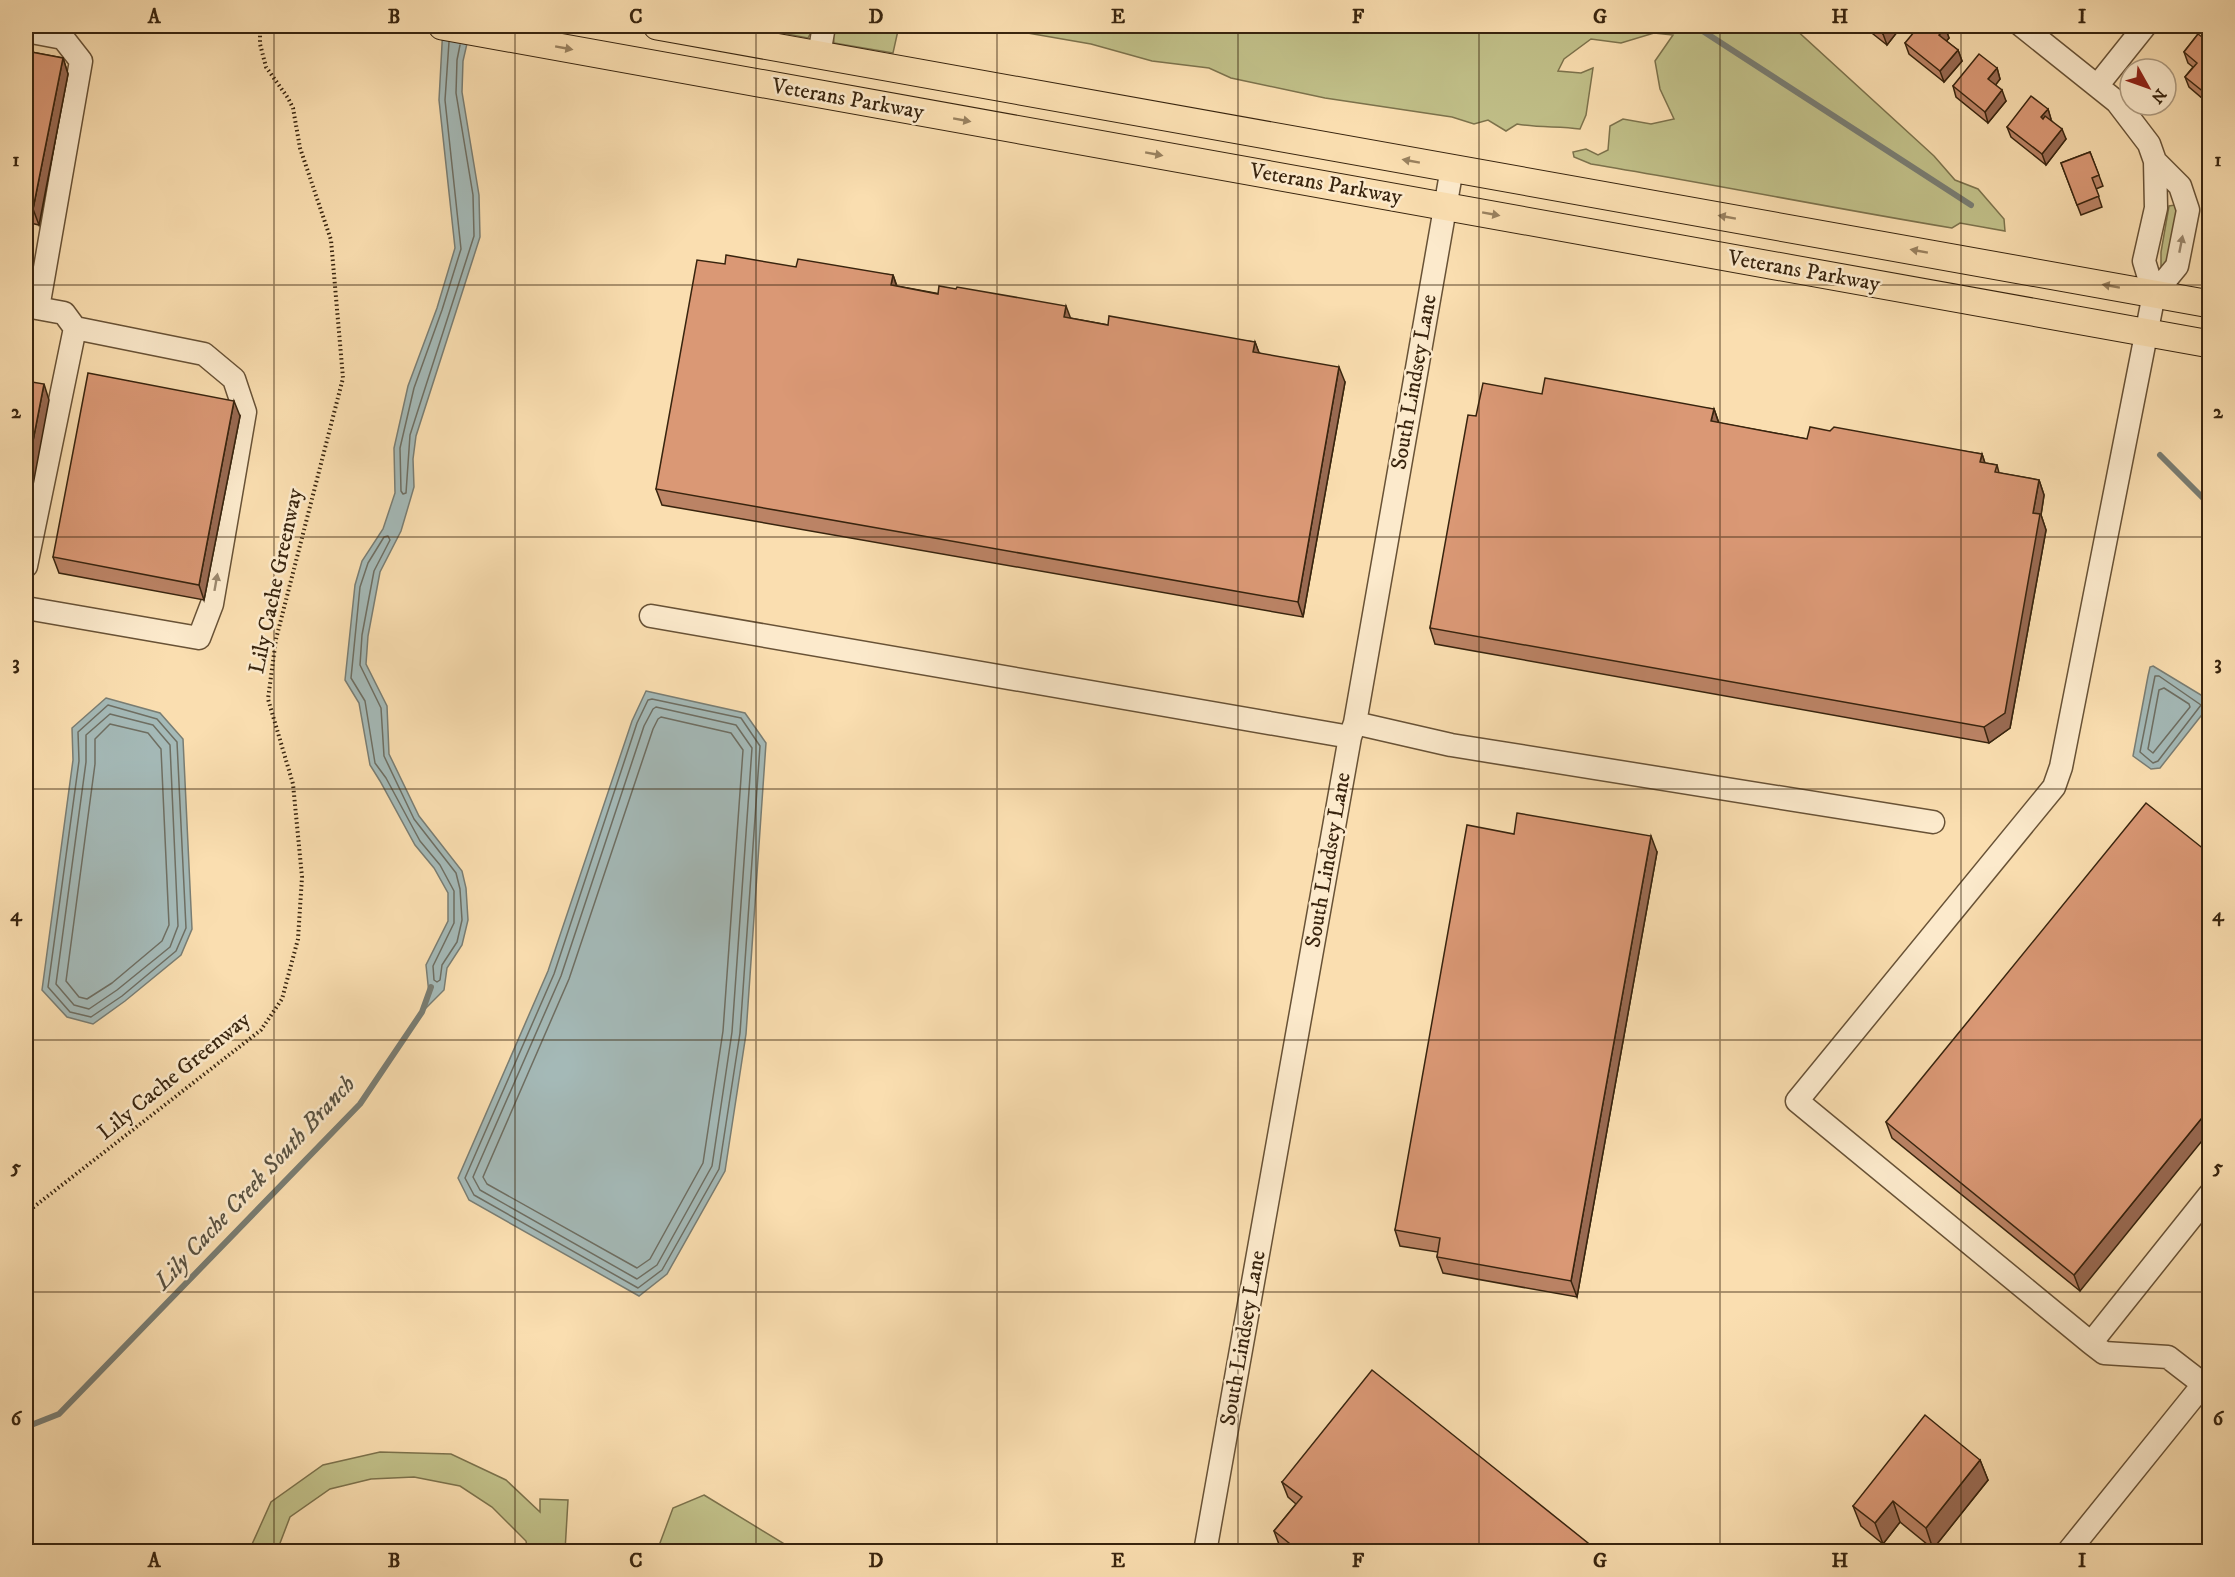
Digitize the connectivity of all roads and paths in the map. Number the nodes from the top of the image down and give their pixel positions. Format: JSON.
{"nodes":[{"id":1,"x":260,"y":26,"type":"edge"},
{"id":2,"x":442,"y":26,"type":"edge"},
{"id":3,"x":657,"y":26,"type":"edge"},
{"id":4,"x":824,"y":26,"type":"edge"},
{"id":5,"x":2022,"y":26,"type":"edge"},
{"id":6,"x":2145,"y":26,"type":"edge"},
{"id":7,"x":26,"y":31,"type":"edge"},
{"id":8,"x":819,"y":55,"type":"junction"},
{"id":9,"x":2097,"y":86,"type":"junction"},
{"id":10,"x":2155,"y":161,"type":"junction"},
{"id":11,"x":1452,"y":168,"type":"junction"},
{"id":12,"x":1445,"y":206,"type":"junction"},
{"id":13,"x":2154,"y":294,"type":"junction"},
{"id":14,"x":2210,"y":304,"type":"edge"},
{"id":15,"x":32,"y":307,"type":"edge"},
{"id":16,"x":75,"y":328,"type":"junction"},
{"id":17,"x":2147,"y":333,"type":"junction"},
{"id":18,"x":2210,"y":344,"type":"edge"},
{"id":19,"x":26,"y":566,"type":"edge"},
{"id":20,"x":26,"y":608,"type":"edge"},
{"id":21,"x":651,"y":616,"type":"dead end"},
{"id":22,"x":1353,"y":730,"type":"junction"},
{"id":23,"x":1933,"y":822,"type":"dead end"},
{"id":24,"x":2210,"y":1194,"type":"edge"},
{"id":25,"x":26,"y":1213,"type":"edge"},
{"id":26,"x":2091,"y":1343,"type":"junction"},
{"id":27,"x":2206,"y":1380,"type":"edge"},
{"id":28,"x":1205,"y":1551,"type":"edge"},
{"id":29,"x":2068,"y":1551,"type":"edge"}],
"edges":[{"from":1,"to":25,"type":"path","name":"Lily Cache Greenway"},
{"from":2,"to":12,"type":"main road","name":"Veterans Parkway","one_way":true},
{"from":3,"to":8,"type":"main road","name":"Veterans Parkway"},
{"from":4,"to":8,"type":"street"},
{"from":5,"to":9,"type":"street"},
{"from":6,"to":9,"type":"street"},
{"from":7,"to":15,"type":"street"},
{"from":11,"to":8,"type":"main road","name":"Veterans Parkway","one_way":true},
{"from":9,"to":10,"type":"street"},
{"from":10,"to":13,"type":"street"},
{"from":13,"to":10,"type":"street","one_way":true},
{"from":11,"to":12,"type":"street","name":"South Lindsey Lane"},
{"from":13,"to":11,"type":"main road","name":"Veterans Parkway","one_way":true},
{"from":12,"to":17,"type":"main road","name":"Veterans Parkway","one_way":true},
{"from":12,"to":22,"type":"street","name":"South Lindsey Lane"},
{"from":13,"to":14,"type":"main road","name":"Veterans Parkway"},
{"from":13,"to":17,"type":"street"},
{"from":15,"to":16,"type":"street"},
{"from":16,"to":19,"type":"street"},
{"from":20,"to":16,"type":"street","one_way":true},
{"from":17,"to":18,"type":"main road","name":"Veterans Parkway"},
{"from":17,"to":26,"type":"street"},
{"from":21,"to":22,"type":"street"},
{"from":22,"to":23,"type":"street"},
{"from":22,"to":28,"type":"street","name":"South Lindsey Lane"},
{"from":24,"to":26,"type":"street"},
{"from":26,"to":27,"type":"street"},
{"from":27,"to":29,"type":"street"}]}
